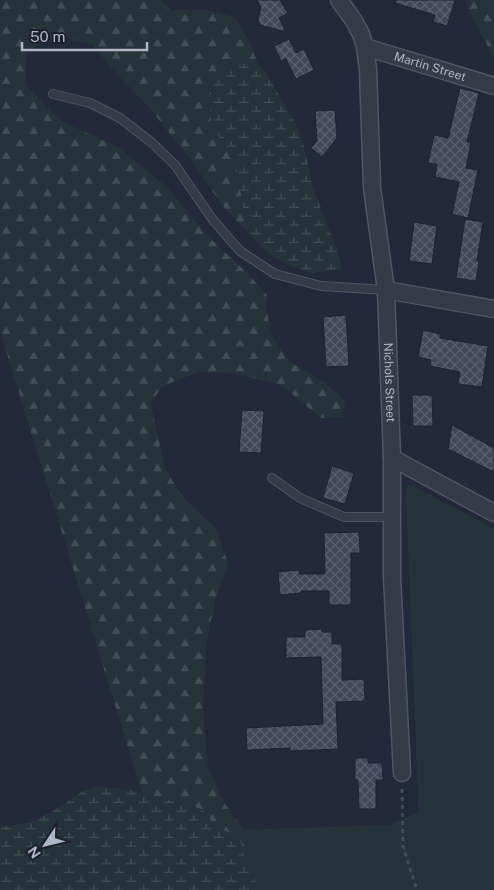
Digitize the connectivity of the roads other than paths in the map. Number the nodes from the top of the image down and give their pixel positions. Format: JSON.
{"nodes":[{"id":1,"x":339,"y":0,"type":"edge"},
{"id":2,"x":365,"y":47,"type":"junction"},
{"id":3,"x":494,"y":86,"type":"edge"},
{"id":4,"x":53,"y":94,"type":"dead end"},
{"id":5,"x":386,"y":290,"type":"junction"},
{"id":6,"x":494,"y":308,"type":"edge"},
{"id":7,"x":392,"y":458,"type":"junction"},
{"id":8,"x":272,"y":478,"type":"dead end"},
{"id":9,"x":494,"y":512,"type":"edge"},
{"id":10,"x":392,"y":517,"type":"junction"},
{"id":11,"x":402,"y":773,"type":"road end"}],
"edges":[{"from":1,"to":2,"type":"street","name":"Nichols Street"},
{"from":2,"to":3,"type":"street","name":"Martin Street"},
{"from":2,"to":5,"type":"street","name":"Nichols Street"},
{"from":4,"to":5,"type":"lane"},
{"from":5,"to":6,"type":"street"},
{"from":5,"to":7,"type":"street","name":"Nichols Street"},
{"from":7,"to":9,"type":"street"},
{"from":7,"to":10,"type":"street","name":"Nichols Street"},
{"from":8,"to":10,"type":"lane"},
{"from":10,"to":11,"type":"street","name":"Nichols Street"}]}
